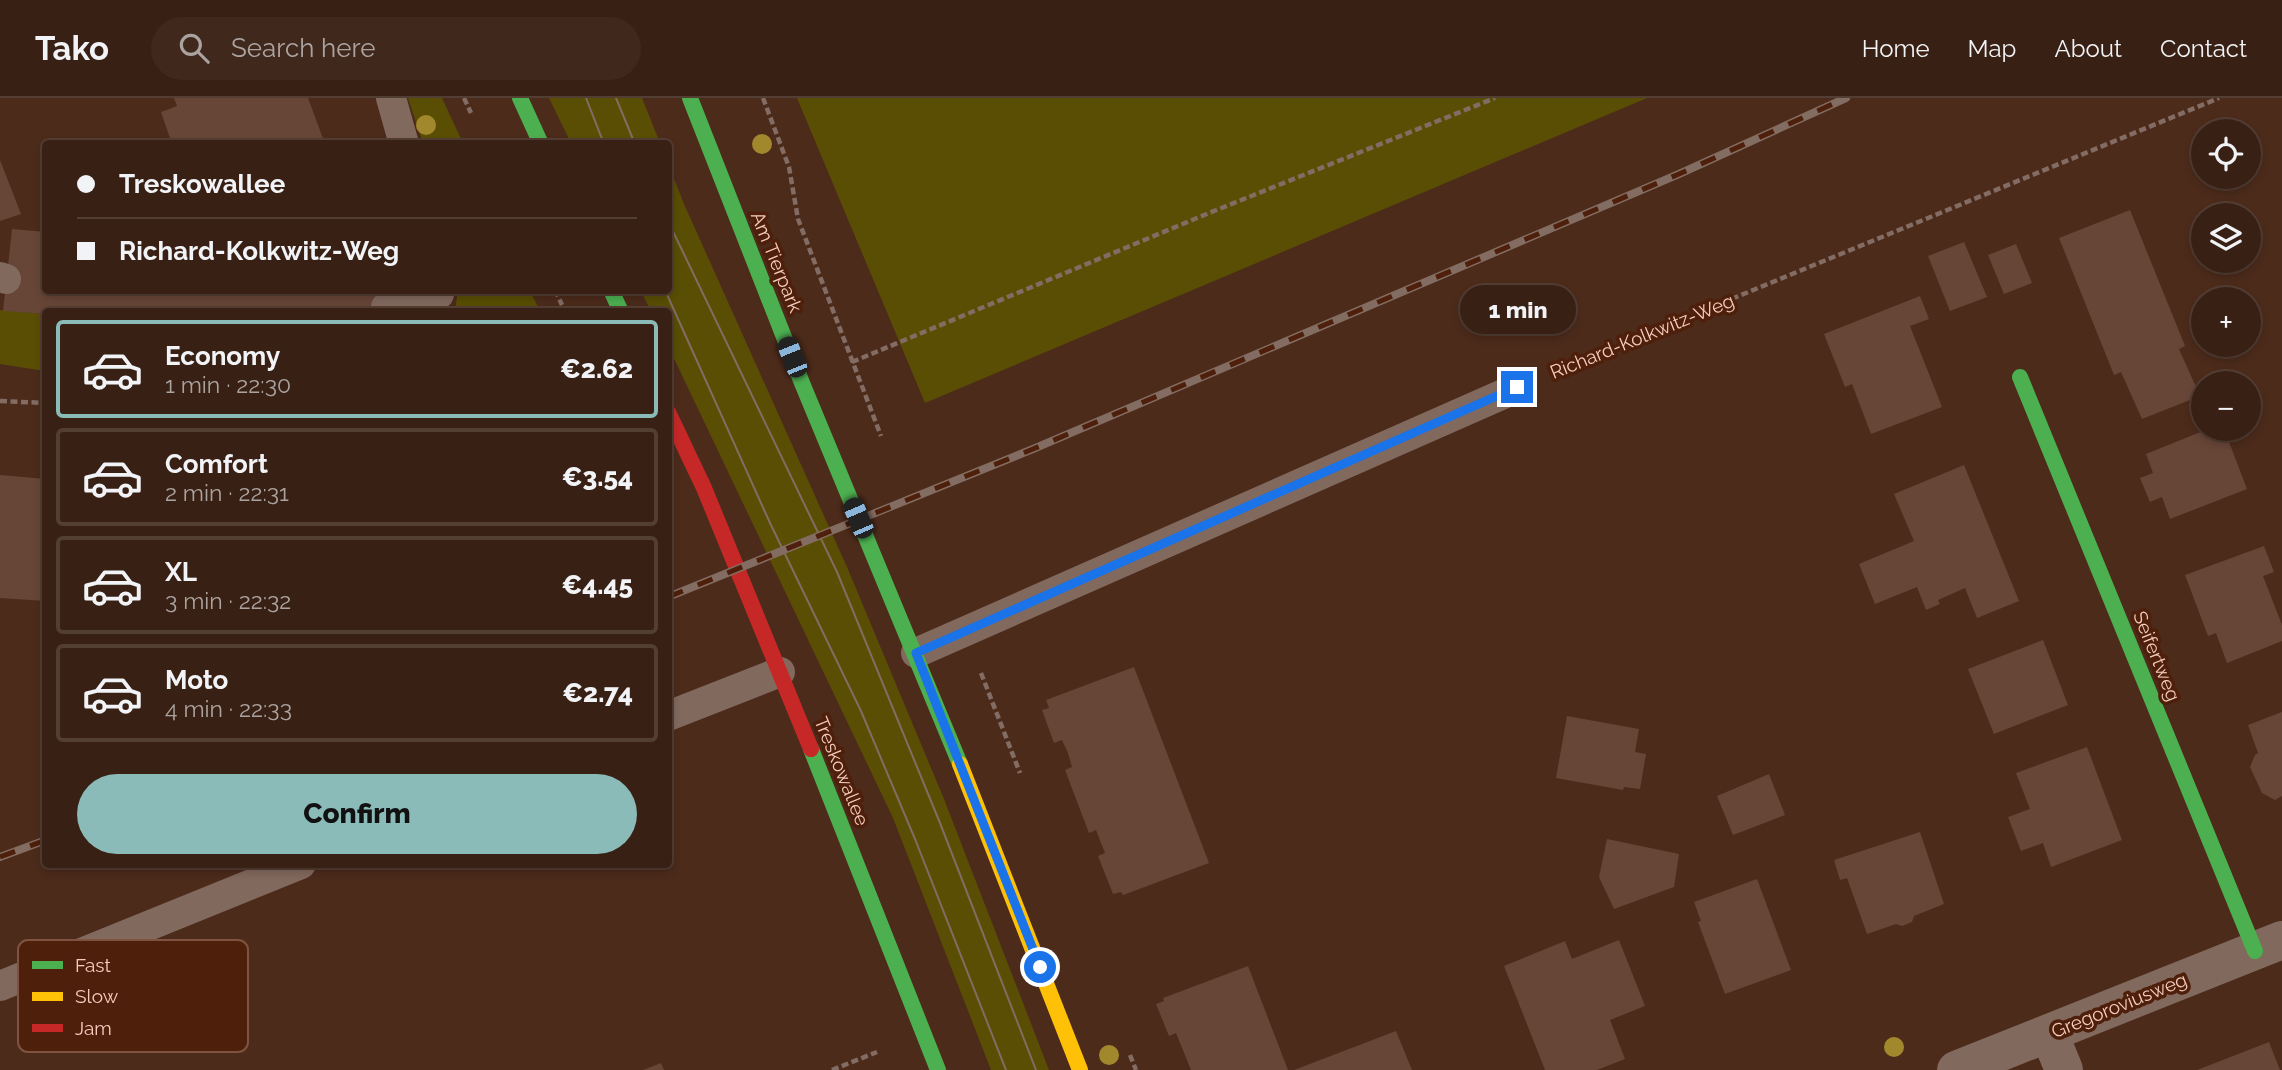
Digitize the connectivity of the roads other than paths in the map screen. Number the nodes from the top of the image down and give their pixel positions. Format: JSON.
{"nodes":[{"id":1,"x":391,"y":98,"type":"edge"},
{"id":2,"x":520,"y":98,"type":"edge"},
{"id":3,"x":690,"y":98,"type":"edge"},
{"id":4,"x":403,"y":140,"type":"edge"},
{"id":5,"x":539,"y":140,"type":"edge"},
{"id":6,"x":439,"y":294,"type":"edge"},
{"id":7,"x":386,"y":307,"type":"dead end"},
{"id":8,"x":2020,"y":377,"type":"dead end"},
{"id":9,"x":1517,"y":387,"type":"road end"},
{"id":10,"x":672,"y":420,"type":"edge"},
{"id":11,"x":916,"y":653,"type":"junction"},
{"id":12,"x":780,"y":672,"type":"junction"},
{"id":13,"x":672,"y":714,"type":"edge"},
{"id":14,"x":291,"y":868,"type":"edge"},
{"id":15,"x":113,"y":940,"type":"edge"},
{"id":16,"x":2268,"y":945,"type":"edge"},
{"id":17,"x":18,"y":979,"type":"edge"},
{"id":18,"x":0,"y":986,"type":"edge"},
{"id":19,"x":2049,"y":1033,"type":"junction"},
{"id":20,"x":938,"y":1070,"type":"edge"},
{"id":21,"x":1080,"y":1070,"type":"edge"},
{"id":22,"x":1956,"y":1070,"type":"edge"},
{"id":23,"x":2064,"y":1070,"type":"edge"}],
"edges":[{"from":1,"to":4,"type":"lane"},
{"from":2,"to":5,"type":"main road"},
{"from":3,"to":11,"type":"main road","name":"Am Tierpark"},
{"from":6,"to":7,"type":"lane"},
{"from":8,"to":16,"type":"main road","name":"Seifertweg"},
{"from":9,"to":11,"type":"lane"},
{"from":10,"to":12,"type":"main road","name":"Treskowallee"},
{"from":11,"to":21,"type":"main road"},
{"from":12,"to":13,"type":"lane"},
{"from":12,"to":20,"type":"main road","name":"Treskowallee"},
{"from":14,"to":15,"type":"lane"},
{"from":16,"to":19,"type":"street","name":"Gregoroviusweg"},
{"from":17,"to":18,"type":"lane"},
{"from":19,"to":22,"type":"street","name":"Gregoroviusweg"},
{"from":19,"to":23,"type":"street"}]}
